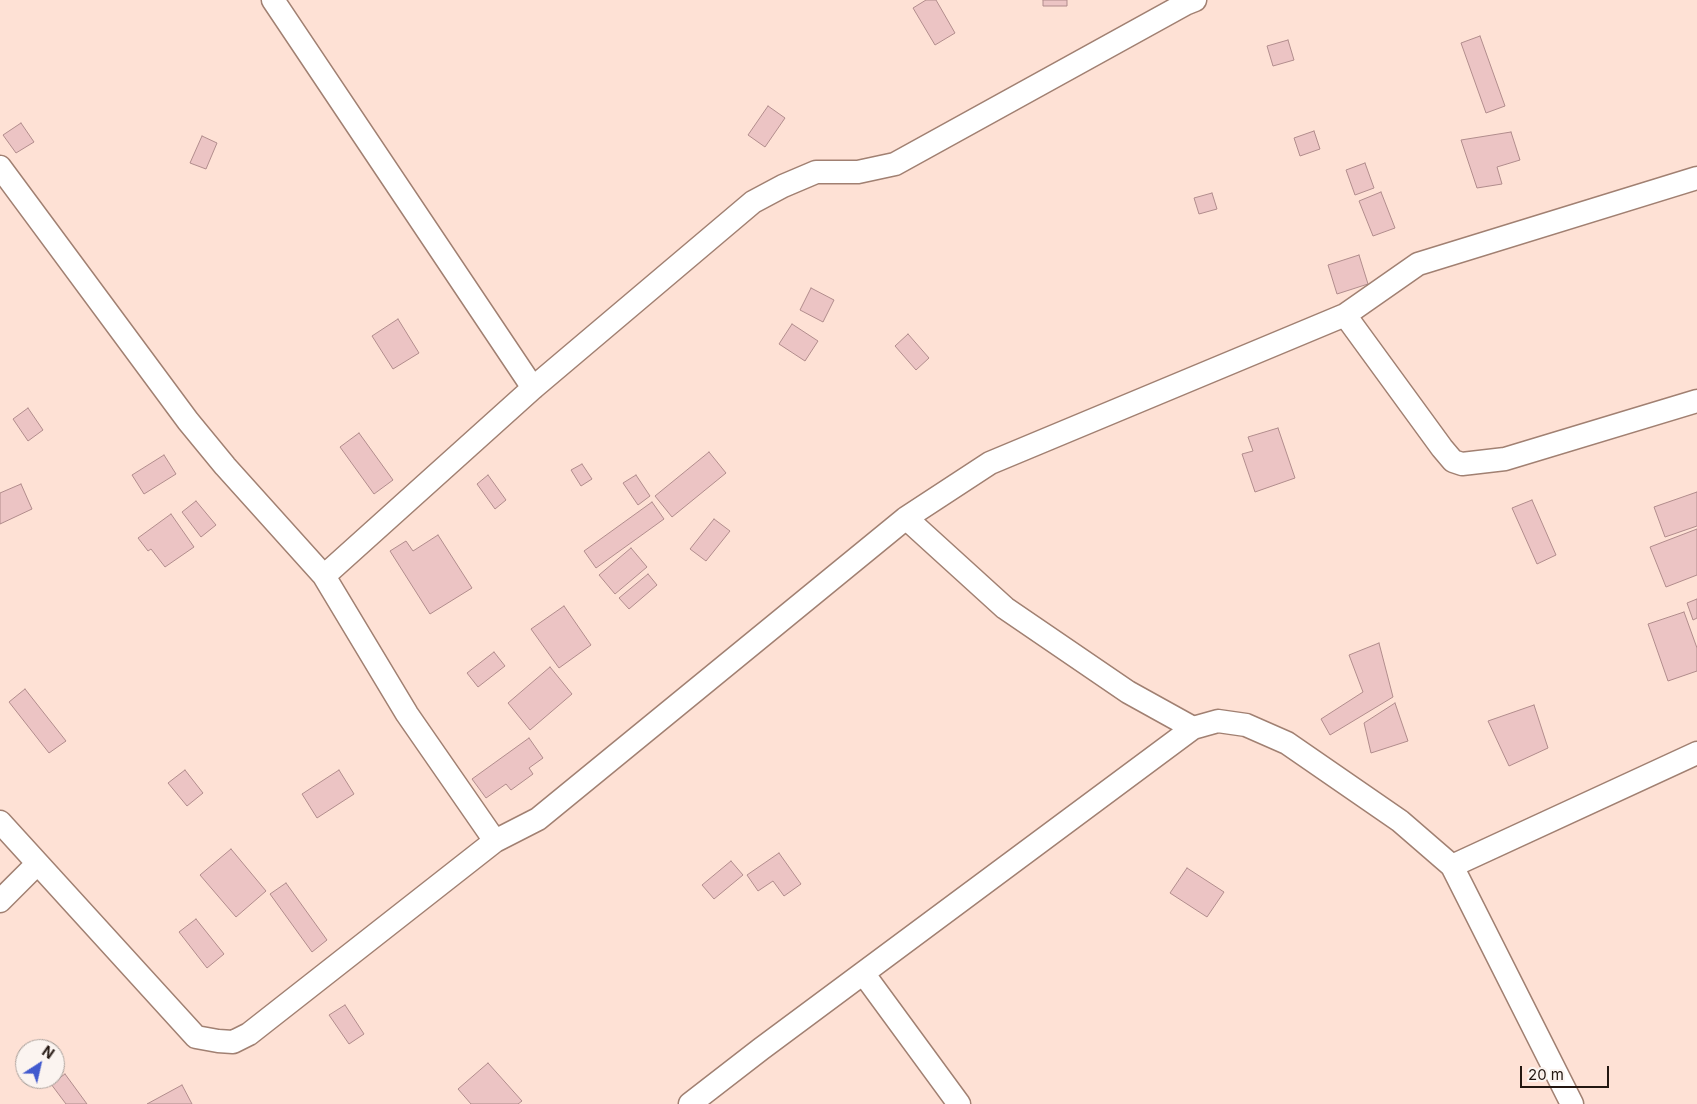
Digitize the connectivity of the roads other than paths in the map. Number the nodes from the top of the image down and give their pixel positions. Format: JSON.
{"nodes":[{"id":1,"x":273,"y":0,"type":"edge"},
{"id":2,"x":1189,"y":1,"type":"edge"},
{"id":3,"x":0,"y":167,"type":"edge"},
{"id":4,"x":1697,"y":178,"type":"edge"},
{"id":5,"x":1345,"y":314,"type":"junction"},
{"id":6,"x":533,"y":388,"type":"junction"},
{"id":7,"x":1697,"y":401,"type":"edge"},
{"id":8,"x":906,"y":518,"type":"junction"},
{"id":9,"x":324,"y":576,"type":"junction"},
{"id":10,"x":1193,"y":728,"type":"junction"},
{"id":11,"x":1697,"y":753,"type":"edge"},
{"id":12,"x":0,"y":822,"type":"edge"},
{"id":13,"x":495,"y":841,"type":"junction"},
{"id":14,"x":37,"y":864,"type":"junction"},
{"id":15,"x":1452,"y":866,"type":"junction"},
{"id":16,"x":0,"y":901,"type":"edge"},
{"id":17,"x":863,"y":973,"type":"junction"},
{"id":18,"x":690,"y":1104,"type":"edge"},
{"id":19,"x":959,"y":1104,"type":"edge"},
{"id":20,"x":1572,"y":1104,"type":"edge"}],
"edges":[{"from":1,"to":6,"type":"street"},
{"from":2,"to":6,"type":"street"},
{"from":3,"to":9,"type":"street"},
{"from":4,"to":5,"type":"street"},
{"from":5,"to":7,"type":"street"},
{"from":5,"to":8,"type":"street"},
{"from":6,"to":9,"type":"street"},
{"from":8,"to":10,"type":"street"},
{"from":8,"to":13,"type":"street"},
{"from":9,"to":13,"type":"street"},
{"from":10,"to":15,"type":"street"},
{"from":10,"to":17,"type":"street"},
{"from":11,"to":15,"type":"street"},
{"from":12,"to":14,"type":"street"},
{"from":13,"to":14,"type":"street"},
{"from":14,"to":16,"type":"street"},
{"from":15,"to":20,"type":"street"},
{"from":17,"to":18,"type":"street"},
{"from":17,"to":19,"type":"street"}]}
